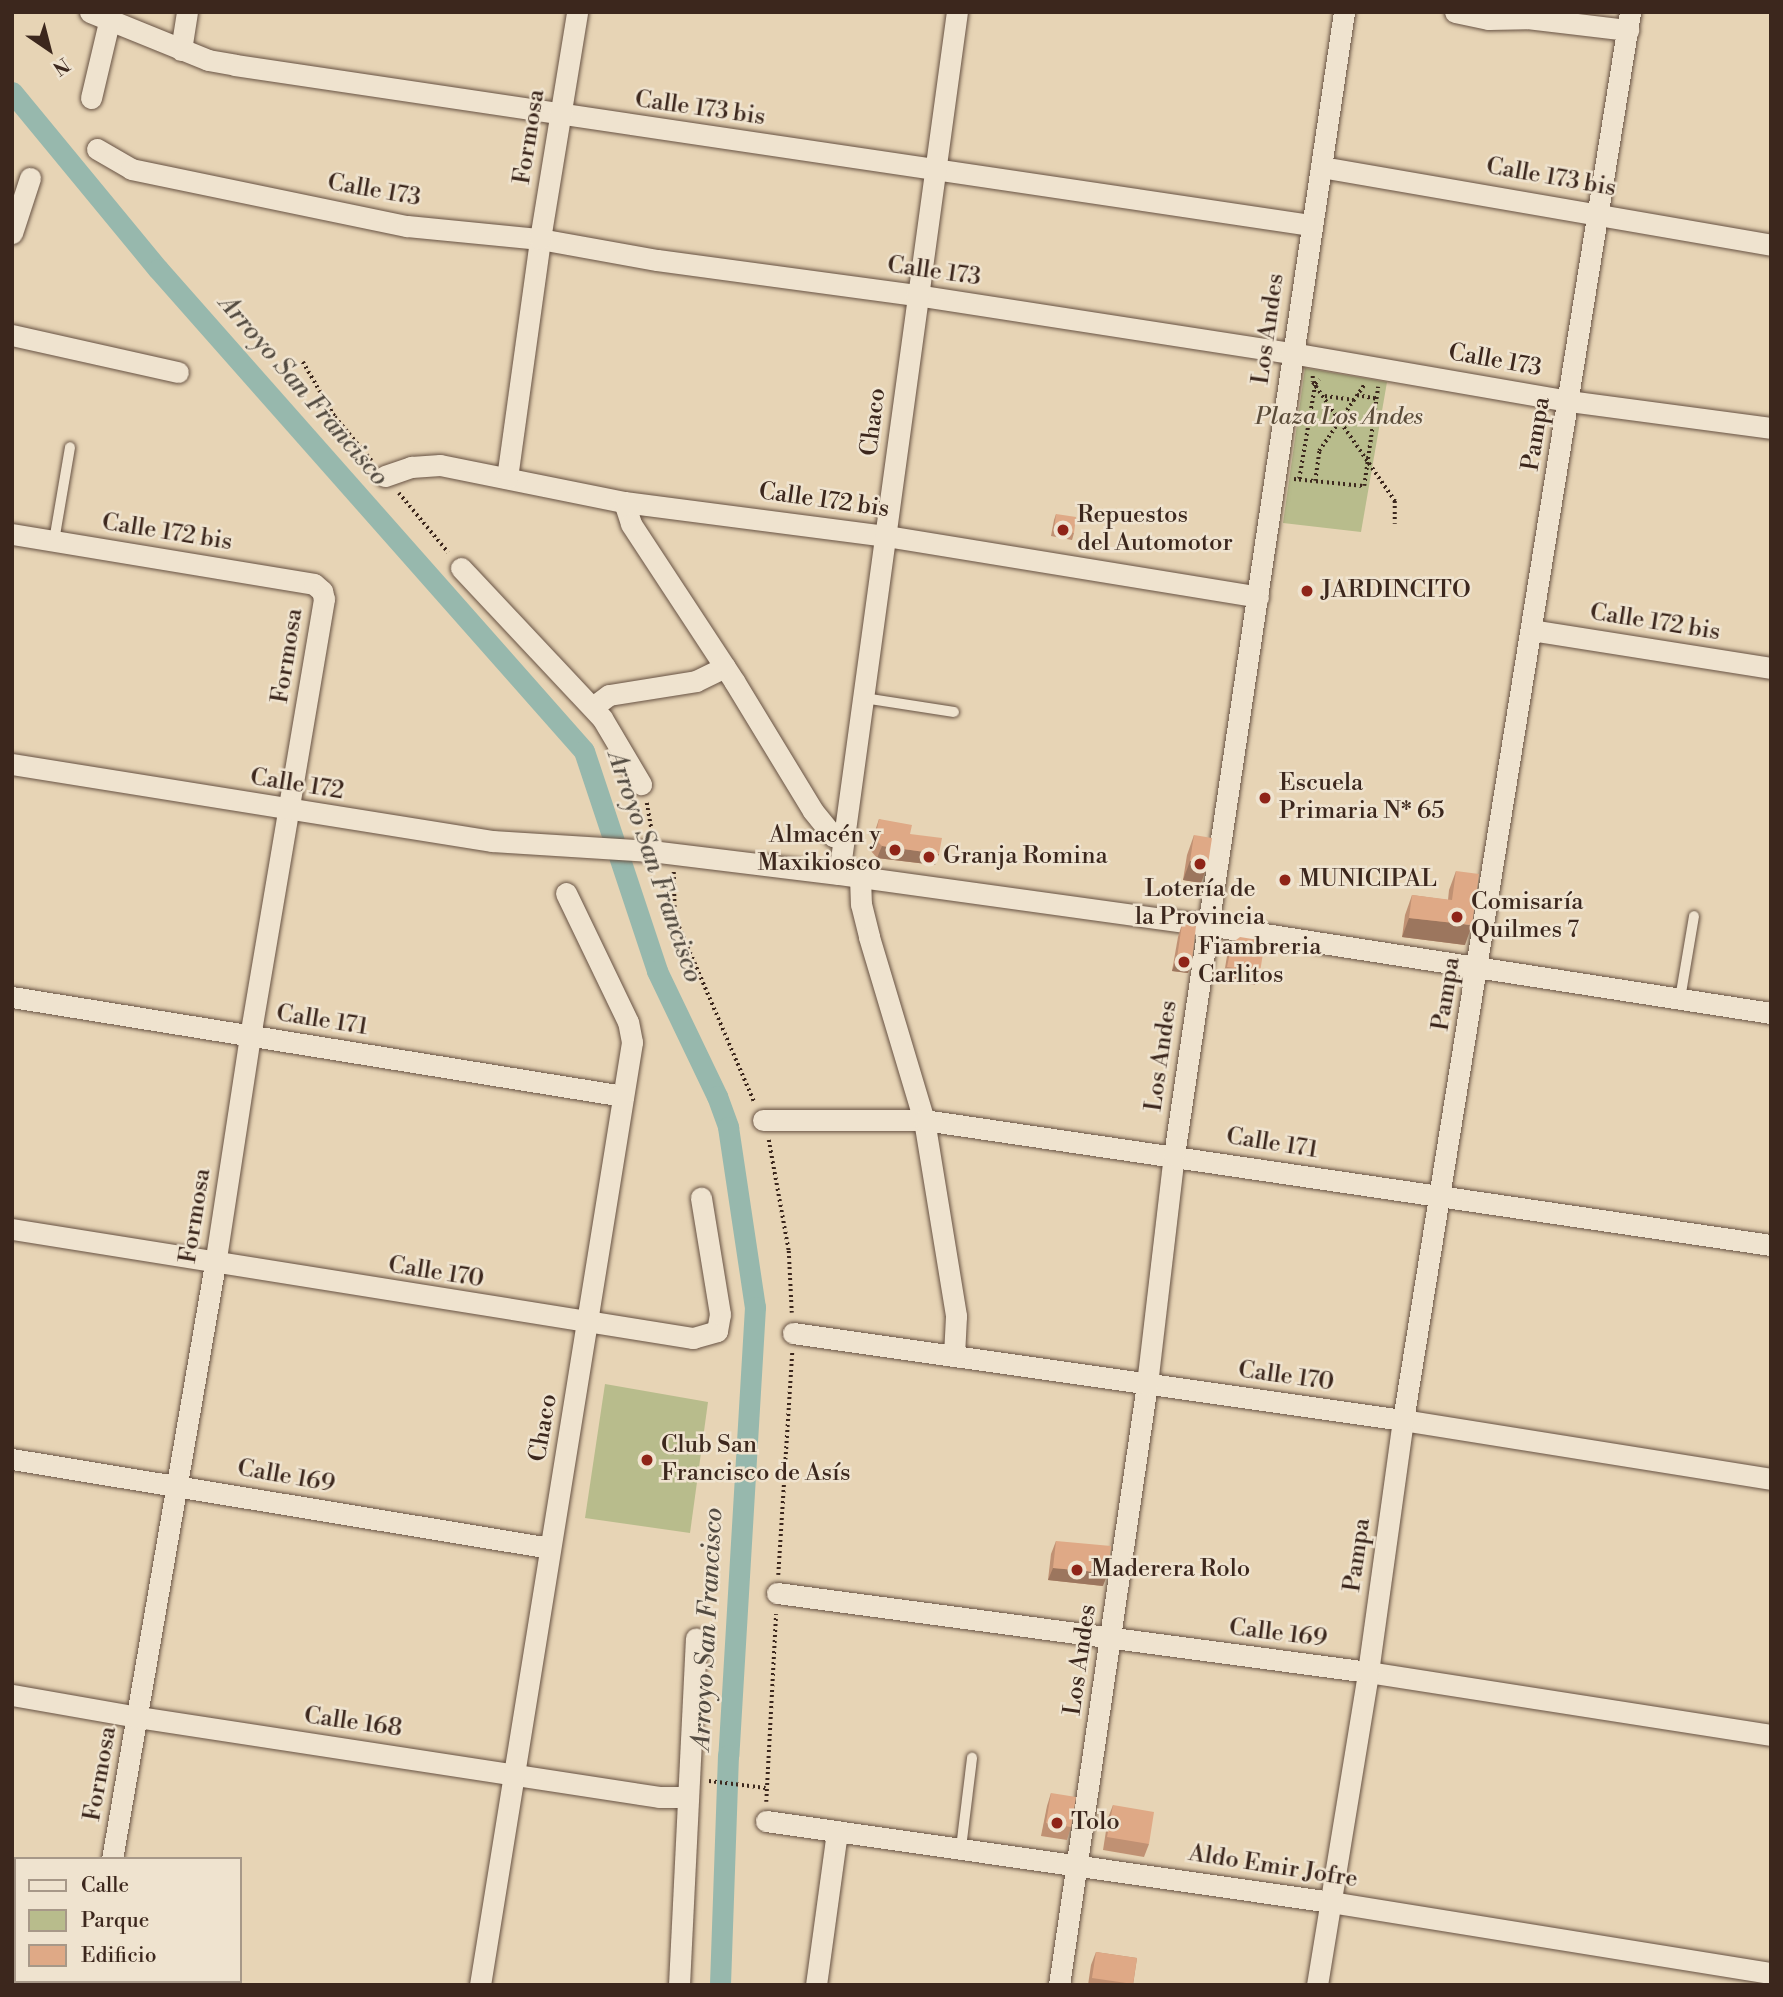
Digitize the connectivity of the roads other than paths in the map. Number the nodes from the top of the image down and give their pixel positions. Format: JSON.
{"nodes":[{"id":1,"x":187,"y":12,"type":"edge"},
{"id":2,"x":577,"y":12,"type":"edge"},
{"id":3,"x":957,"y":12,"type":"edge"},
{"id":4,"x":1344,"y":12,"type":"edge"},
{"id":5,"x":1455,"y":12,"type":"edge"},
{"id":6,"x":99,"y":17,"type":"edge"},
{"id":7,"x":1629,"y":21,"type":"edge"},
{"id":8,"x":181,"y":50,"type":"junction"},
{"id":9,"x":91,"y":98,"type":"dead end"},
{"id":10,"x":561,"y":115,"type":"junction"},
{"id":11,"x":97,"y":149,"type":"dead end"},
{"id":12,"x":1321,"y":167,"type":"junction"},
{"id":13,"x":936,"y":170,"type":"junction"},
{"id":14,"x":30,"y":178,"type":"dead end"},
{"id":15,"x":1600,"y":213,"type":"junction"},
{"id":16,"x":1311,"y":225,"type":"junction"},
{"id":17,"x":12,"y":233,"type":"edge"},
{"id":18,"x":540,"y":239,"type":"junction"},
{"id":19,"x":1771,"y":245,"type":"edge"},
{"id":20,"x":916,"y":295,"type":"junction"},
{"id":21,"x":12,"y":335,"type":"edge"},
{"id":22,"x":1301,"y":354,"type":"junction"},
{"id":23,"x":178,"y":372,"type":"dead end"},
{"id":24,"x":1569,"y":401,"type":"junction"},
{"id":25,"x":1771,"y":428,"type":"edge"},
{"id":26,"x":70,"y":447,"type":"dead end"},
{"id":27,"x":385,"y":476,"type":"dead end"},
{"id":28,"x":507,"y":478,"type":"junction"},
{"id":29,"x":624,"y":502,"type":"junction"},
{"id":30,"x":12,"y":534,"type":"edge"},
{"id":31,"x":887,"y":536,"type":"junction"},
{"id":32,"x":54,"y":541,"type":"junction"},
{"id":33,"x":461,"y":568,"type":"dead end"},
{"id":34,"x":314,"y":584,"type":"joint"},
{"id":35,"x":1258,"y":597,"type":"junction"},
{"id":36,"x":1531,"y":630,"type":"junction"},
{"id":37,"x":725,"y":667,"type":"junction"},
{"id":38,"x":1771,"y":668,"type":"edge"},
{"id":39,"x":864,"y":698,"type":"junction"},
{"id":40,"x":593,"y":708,"type":"junction"},
{"id":41,"x":954,"y":712,"type":"dead end"},
{"id":42,"x":12,"y":764,"type":"edge"},
{"id":43,"x":641,"y":785,"type":"road end"},
{"id":44,"x":290,"y":811,"type":"junction"},
{"id":45,"x":844,"y":839,"type":"junction"},
{"id":46,"x":849,"y":876,"type":"junction"},
{"id":47,"x":566,"y":893,"type":"dead end"},
{"id":48,"x":1694,"y":916,"type":"dead end"},
{"id":49,"x":1208,"y":925,"type":"junction"},
{"id":50,"x":1478,"y":969,"type":"junction"},
{"id":51,"x":12,"y":998,"type":"edge"},
{"id":52,"x":1680,"y":999,"type":"junction"},
{"id":53,"x":1771,"y":1013,"type":"edge"},
{"id":54,"x":250,"y":1036,"type":"junction"},
{"id":55,"x":623,"y":1096,"type":"junction"},
{"id":56,"x":763,"y":1120,"type":"road end"},
{"id":57,"x":924,"y":1120,"type":"junction"},
{"id":58,"x":1174,"y":1155,"type":"junction"},
{"id":59,"x":1441,"y":1196,"type":"junction"},
{"id":60,"x":701,"y":1198,"type":"dead end"},
{"id":61,"x":12,"y":1229,"type":"edge"},
{"id":62,"x":1771,"y":1245,"type":"edge"},
{"id":63,"x":215,"y":1264,"type":"junction"},
{"id":64,"x":588,"y":1324,"type":"junction"},
{"id":65,"x":793,"y":1333,"type":"road end"},
{"id":66,"x":954,"y":1356,"type":"junction"},
{"id":67,"x":1147,"y":1384,"type":"junction"},
{"id":68,"x":1403,"y":1420,"type":"junction"},
{"id":69,"x":12,"y":1459,"type":"edge"},
{"id":70,"x":1771,"y":1479,"type":"edge"},
{"id":71,"x":176,"y":1485,"type":"junction"},
{"id":72,"x":550,"y":1548,"type":"junction"},
{"id":73,"x":777,"y":1593,"type":"road end"},
{"id":74,"x":696,"y":1638,"type":"dead end"},
{"id":75,"x":1110,"y":1640,"type":"junction"},
{"id":76,"x":1368,"y":1672,"type":"junction"},
{"id":77,"x":12,"y":1695,"type":"edge"},
{"id":78,"x":138,"y":1717,"type":"junction"},
{"id":79,"x":1771,"y":1735,"type":"edge"},
{"id":80,"x":972,"y":1758,"type":"dead end"},
{"id":81,"x":515,"y":1773,"type":"junction"},
{"id":82,"x":686,"y":1797,"type":"junction"},
{"id":83,"x":765,"y":1821,"type":"road end"},
{"id":84,"x":836,"y":1832,"type":"junction"},
{"id":85,"x":961,"y":1848,"type":"junction"},
{"id":86,"x":113,"y":1857,"type":"edge"},
{"id":87,"x":1077,"y":1864,"type":"junction"},
{"id":88,"x":1331,"y":1902,"type":"junction"},
{"id":89,"x":1771,"y":1973,"type":"edge"},
{"id":90,"x":480,"y":1985,"type":"edge"},
{"id":91,"x":679,"y":1985,"type":"edge"},
{"id":92,"x":816,"y":1985,"type":"edge"},
{"id":93,"x":1059,"y":1985,"type":"edge"},
{"id":94,"x":1317,"y":1985,"type":"edge"}],
"edges":[{"from":1,"to":8,"type":"street"},
{"from":2,"to":10,"type":"street","name":"Formosa"},
{"from":3,"to":13,"type":"street","name":"Chaco"},
{"from":4,"to":12,"type":"street","name":"Los Andes"},
{"from":5,"to":7,"type":"street"},
{"from":6,"to":8,"type":"street","name":"Calle 173 bis"},
{"from":6,"to":9,"type":"street"},
{"from":7,"to":15,"type":"street","name":"Pampa"},
{"from":8,"to":10,"type":"street","name":"Calle 173 bis"},
{"from":10,"to":13,"type":"street","name":"Calle 173 bis"},
{"from":10,"to":18,"type":"street","name":"Formosa"},
{"from":11,"to":18,"type":"street","name":"Calle 173"},
{"from":12,"to":15,"type":"street","name":"Calle 173 bis"},
{"from":12,"to":16,"type":"street","name":"Los Andes"},
{"from":13,"to":16,"type":"street","name":"Calle 173 bis"},
{"from":13,"to":20,"type":"street","name":"Chaco"},
{"from":14,"to":17,"type":"street"},
{"from":15,"to":19,"type":"street","name":"Calle 173 bis"},
{"from":15,"to":24,"type":"street","name":"Pampa"},
{"from":16,"to":22,"type":"street","name":"Los Andes"},
{"from":18,"to":20,"type":"street","name":"Calle 173"},
{"from":18,"to":28,"type":"street","name":"Formosa"},
{"from":20,"to":22,"type":"street","name":"Calle 173"},
{"from":20,"to":31,"type":"street","name":"Chaco"},
{"from":21,"to":23,"type":"street"},
{"from":22,"to":24,"type":"street","name":"Calle 173"},
{"from":22,"to":35,"type":"street","name":"Los Andes"},
{"from":24,"to":25,"type":"street","name":"Calle 173"},
{"from":24,"to":36,"type":"street","name":"Pampa"},
{"from":26,"to":32,"type":"lane"},
{"from":27,"to":28,"type":"street","name":"Calle 172 bis"},
{"from":28,"to":29,"type":"street","name":"Calle 172 bis"},
{"from":29,"to":31,"type":"street","name":"Calle 172 bis"},
{"from":29,"to":37,"type":"street"},
{"from":30,"to":32,"type":"street","name":"Calle 172 bis"},
{"from":31,"to":35,"type":"street","name":"Calle 172 bis"},
{"from":31,"to":39,"type":"street","name":"Chaco"},
{"from":32,"to":34,"type":"street","name":"Calle 172 bis"},
{"from":33,"to":40,"type":"street"},
{"from":34,"to":44,"type":"street","name":"Formosa"},
{"from":35,"to":49,"type":"street","name":"Los Andes"},
{"from":36,"to":38,"type":"street","name":"Calle 172 bis"},
{"from":36,"to":50,"type":"street","name":"Pampa"},
{"from":37,"to":40,"type":"street"},
{"from":37,"to":45,"type":"street"},
{"from":39,"to":41,"type":"lane"},
{"from":39,"to":45,"type":"street","name":"Chaco"},
{"from":40,"to":43,"type":"street"},
{"from":42,"to":44,"type":"street","name":"Calle 172"},
{"from":44,"to":46,"type":"street","name":"Calle 172"},
{"from":44,"to":54,"type":"street","name":"Formosa"},
{"from":45,"to":46,"type":"street","name":"Chaco"},
{"from":46,"to":49,"type":"street","name":"Calle 172"},
{"from":46,"to":57,"type":"street","name":"Chaco"},
{"from":47,"to":55,"type":"street","name":"Chaco"},
{"from":48,"to":52,"type":"lane"},
{"from":49,"to":50,"type":"street","name":"Calle 172"},
{"from":49,"to":58,"type":"street","name":"Los Andes"},
{"from":50,"to":52,"type":"street","name":"Calle 172"},
{"from":50,"to":59,"type":"street","name":"Pampa"},
{"from":51,"to":54,"type":"street","name":"Calle 171"},
{"from":52,"to":53,"type":"street","name":"Calle 172"},
{"from":54,"to":55,"type":"street","name":"Calle 171"},
{"from":54,"to":63,"type":"street","name":"Formosa"},
{"from":55,"to":64,"type":"street","name":"Chaco"},
{"from":56,"to":57,"type":"street","name":"Calle 171"},
{"from":57,"to":58,"type":"street","name":"Calle 171"},
{"from":57,"to":66,"type":"street","name":"Chaco"},
{"from":58,"to":59,"type":"street","name":"Calle 171"},
{"from":58,"to":67,"type":"street","name":"Los Andes"},
{"from":59,"to":62,"type":"street","name":"Calle 171"},
{"from":59,"to":68,"type":"street","name":"Pampa"},
{"from":60,"to":64,"type":"street","name":"Calle 170"},
{"from":61,"to":63,"type":"street","name":"Calle 170"},
{"from":63,"to":64,"type":"street","name":"Calle 170"},
{"from":63,"to":71,"type":"street","name":"Formosa"},
{"from":64,"to":72,"type":"street","name":"Chaco"},
{"from":65,"to":66,"type":"street","name":"Calle 170"},
{"from":66,"to":67,"type":"street","name":"Calle 170"},
{"from":67,"to":68,"type":"street","name":"Calle 170"},
{"from":67,"to":75,"type":"street","name":"Los Andes"},
{"from":68,"to":70,"type":"street","name":"Calle 170"},
{"from":68,"to":76,"type":"street","name":"Pampa"},
{"from":69,"to":71,"type":"street","name":"Calle 169"},
{"from":71,"to":72,"type":"street","name":"Calle 169"},
{"from":71,"to":78,"type":"street","name":"Formosa"},
{"from":72,"to":81,"type":"street","name":"Chaco"},
{"from":73,"to":75,"type":"street","name":"Calle 169"},
{"from":74,"to":82,"type":"street"},
{"from":75,"to":76,"type":"street","name":"Calle 169"},
{"from":75,"to":87,"type":"street","name":"Los Andes"},
{"from":76,"to":79,"type":"street","name":"Calle 169"},
{"from":76,"to":88,"type":"street","name":"Pampa"},
{"from":77,"to":78,"type":"street","name":"Calle 168"},
{"from":78,"to":81,"type":"street","name":"Calle 168"},
{"from":78,"to":86,"type":"street","name":"Formosa"},
{"from":80,"to":85,"type":"lane"},
{"from":81,"to":82,"type":"street","name":"Calle 168"},
{"from":81,"to":90,"type":"street","name":"Chaco"},
{"from":82,"to":91,"type":"street"},
{"from":83,"to":84,"type":"street","name":"Aldo Emir Jofre"},
{"from":84,"to":85,"type":"street","name":"Aldo Emir Jofre"},
{"from":84,"to":92,"type":"street"},
{"from":85,"to":87,"type":"street","name":"Aldo Emir Jofre"},
{"from":87,"to":88,"type":"street","name":"Aldo Emir Jofre"},
{"from":87,"to":93,"type":"street","name":"Los Andes"},
{"from":88,"to":89,"type":"street","name":"Aldo Emir Jofre"},
{"from":88,"to":94,"type":"street","name":"Pampa"}]}
